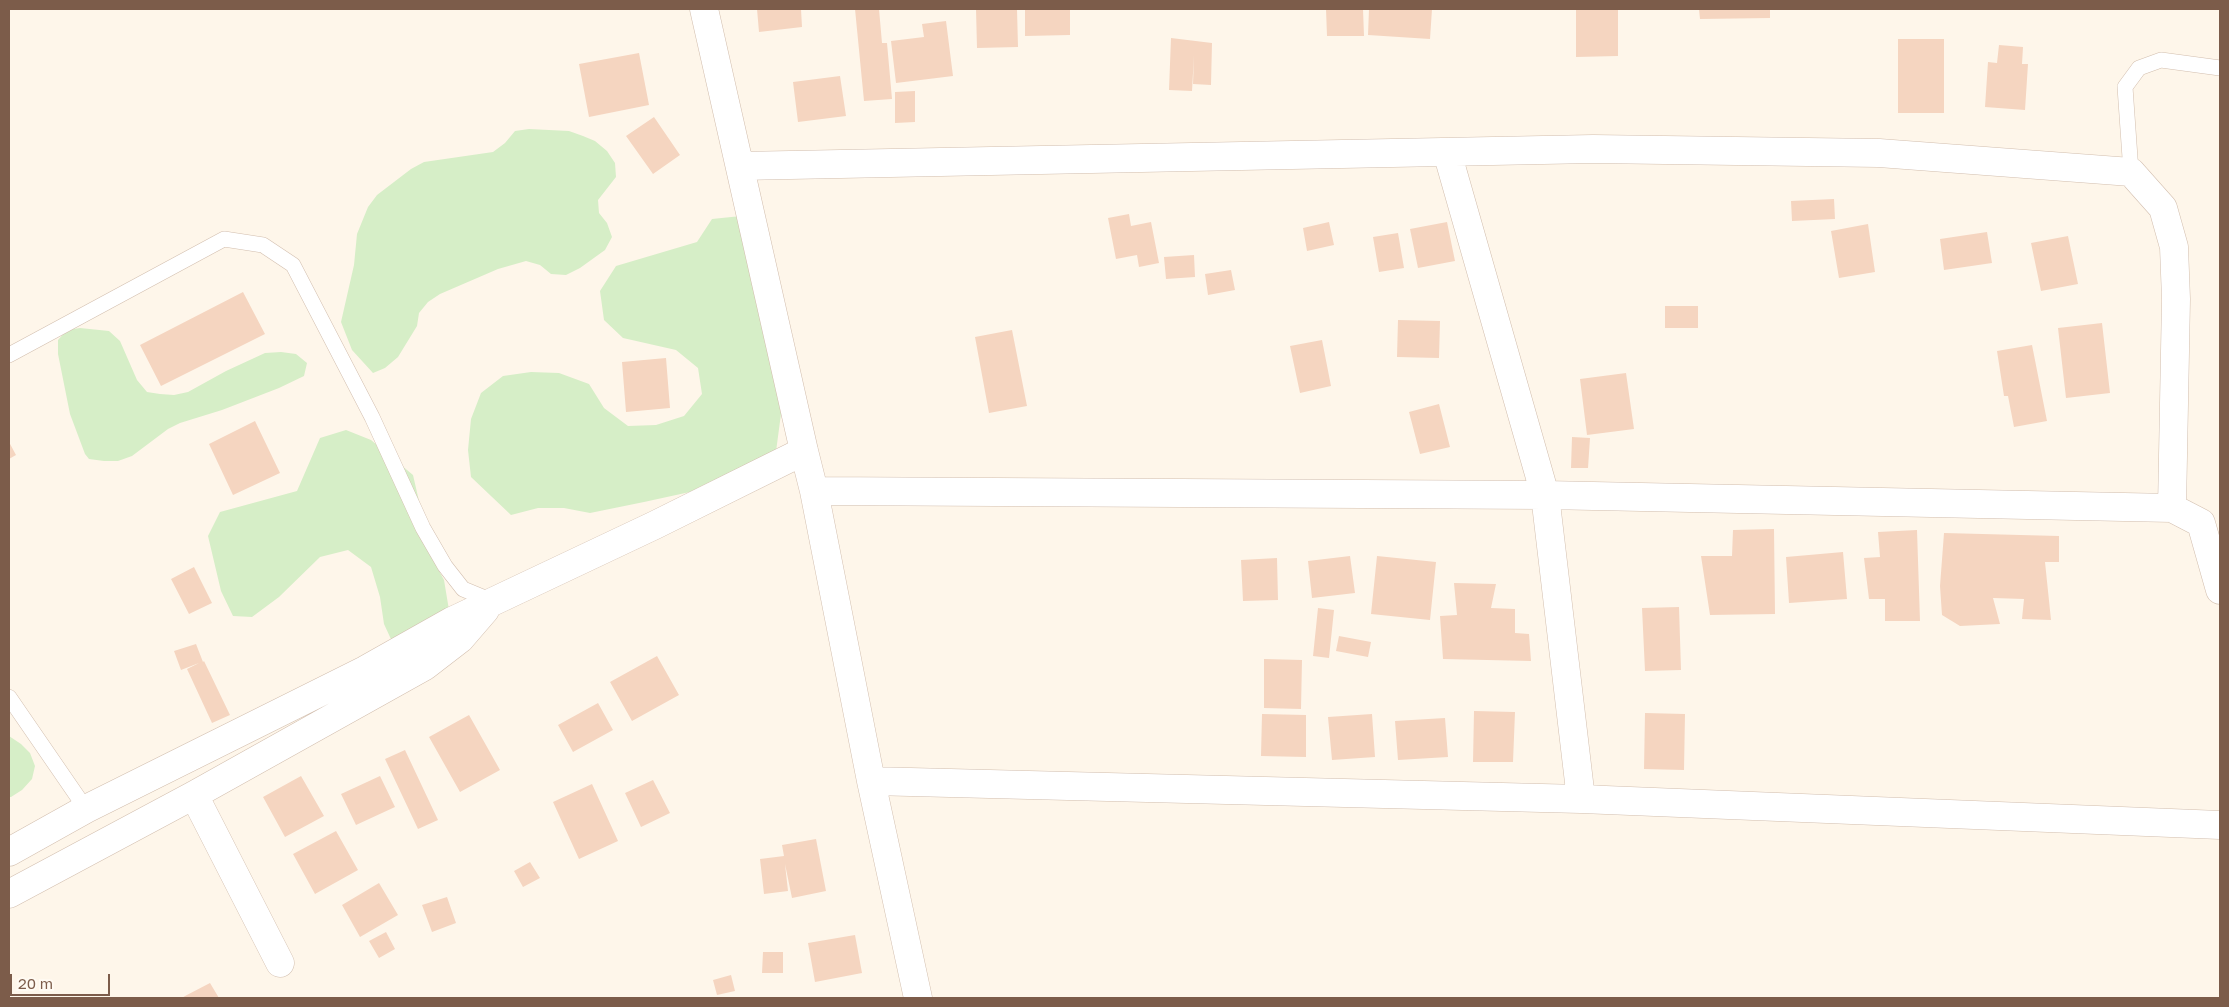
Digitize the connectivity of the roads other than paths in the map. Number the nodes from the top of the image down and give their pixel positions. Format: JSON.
{"nodes":[{"id":1,"x":704,"y":9,"type":"edge"},
{"id":2,"x":2220,"y":68,"type":"edge"},
{"id":3,"x":1447,"y":152,"type":"junction"},
{"id":4,"x":740,"y":166,"type":"junction"},
{"id":5,"x":2130,"y":172,"type":"junction"},
{"id":6,"x":9,"y":355,"type":"edge"},
{"id":7,"x":804,"y":451,"type":"junction"},
{"id":8,"x":814,"y":491,"type":"junction"},
{"id":9,"x":1545,"y":495,"type":"junction"},
{"id":10,"x":2172,"y":508,"type":"junction"},
{"id":11,"x":2220,"y":590,"type":"edge"},
{"id":12,"x":492,"y":601,"type":"junction"},
{"id":13,"x":9,"y":697,"type":"edge"},
{"id":14,"x":871,"y":781,"type":"junction"},
{"id":15,"x":194,"y":795,"type":"junction"},
{"id":16,"x":1582,"y":799,"type":"junction"},
{"id":17,"x":86,"y":809,"type":"junction"},
{"id":18,"x":2220,"y":824,"type":"edge"},
{"id":19,"x":9,"y":852,"type":"edge"},
{"id":20,"x":9,"y":894,"type":"edge"},
{"id":21,"x":280,"y":963,"type":"dead end"},
{"id":22,"x":918,"y":998,"type":"edge"}],
"edges":[{"from":1,"to":4,"type":"street"},
{"from":2,"to":5,"type":"lane"},
{"from":3,"to":4,"type":"street"},
{"from":3,"to":5,"type":"street"},
{"from":3,"to":9,"type":"street"},
{"from":4,"to":7,"type":"street"},
{"from":5,"to":10,"type":"street"},
{"from":6,"to":12,"type":"lane"},
{"from":7,"to":8,"type":"street"},
{"from":7,"to":12,"type":"street"},
{"from":8,"to":9,"type":"street"},
{"from":8,"to":14,"type":"street"},
{"from":9,"to":10,"type":"street"},
{"from":9,"to":16,"type":"street"},
{"from":10,"to":11,"type":"street"},
{"from":12,"to":15,"type":"street"},
{"from":12,"to":17,"type":"street"},
{"from":13,"to":17,"type":"lane"},
{"from":14,"to":16,"type":"street"},
{"from":14,"to":22,"type":"street"},
{"from":15,"to":20,"type":"street"},
{"from":15,"to":21,"type":"street"},
{"from":16,"to":18,"type":"street"},
{"from":17,"to":19,"type":"street"}]}
